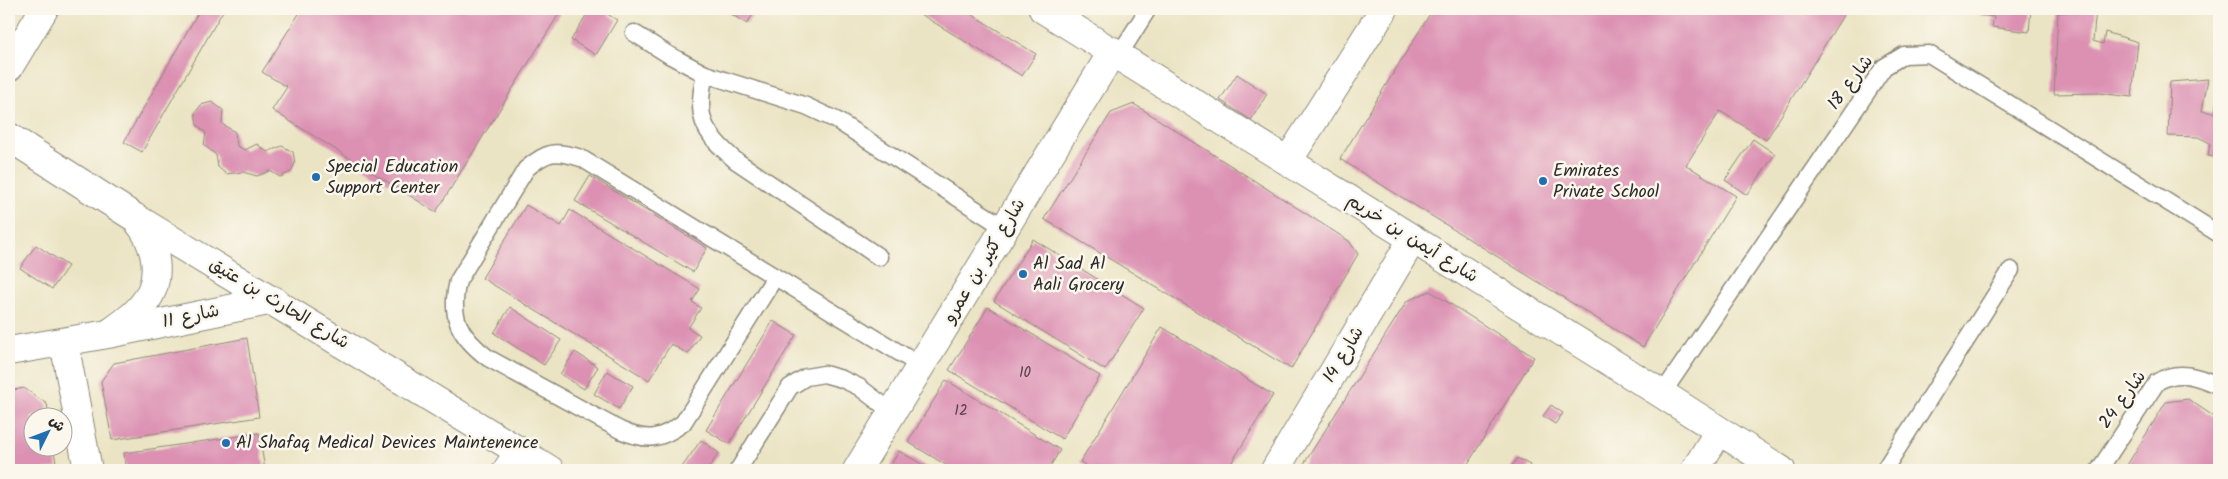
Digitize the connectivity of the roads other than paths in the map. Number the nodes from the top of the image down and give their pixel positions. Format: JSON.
{"nodes":[{"id":1,"x":44,"y":9,"type":"edge"},
{"id":2,"x":1043,"y":9,"type":"edge"},
{"id":3,"x":1148,"y":9,"type":"edge"},
{"id":4,"x":1384,"y":9,"type":"edge"},
{"id":5,"x":634,"y":33,"type":"dead end"},
{"id":6,"x":1116,"y":53,"type":"junction"},
{"id":7,"x":9,"y":67,"type":"edge"},
{"id":8,"x":705,"y":74,"type":"junction"},
{"id":9,"x":9,"y":138,"type":"edge"},
{"id":10,"x":1288,"y":161,"type":"junction"},
{"id":11,"x":134,"y":217,"type":"junction"},
{"id":12,"x":1005,"y":228,"type":"junction"},
{"id":13,"x":2219,"y":234,"type":"edge"},
{"id":14,"x":1412,"y":240,"type":"junction"},
{"id":15,"x":879,"y":257,"type":"dead end"},
{"id":16,"x":2011,"y":270,"type":"dead end"},
{"id":17,"x":775,"y":277,"type":"junction"},
{"id":18,"x":274,"y":300,"type":"junction"},
{"id":19,"x":108,"y":334,"type":"junction"},
{"id":20,"x":64,"y":342,"type":"junction"},
{"id":21,"x":9,"y":351,"type":"edge"},
{"id":22,"x":921,"y":366,"type":"junction"},
{"id":23,"x":2219,"y":386,"type":"edge"},
{"id":24,"x":1662,"y":394,"type":"junction"},
{"id":25,"x":892,"y":412,"type":"junction"},
{"id":26,"x":1719,"y":431,"type":"junction"},
{"id":27,"x":514,"y":461,"type":"edge"},
{"id":28,"x":88,"y":470,"type":"edge"},
{"id":29,"x":550,"y":470,"type":"edge"},
{"id":30,"x":738,"y":470,"type":"edge"},
{"id":31,"x":857,"y":470,"type":"edge"},
{"id":32,"x":1275,"y":470,"type":"edge"},
{"id":33,"x":1695,"y":470,"type":"edge"},
{"id":34,"x":1781,"y":470,"type":"edge"},
{"id":35,"x":1884,"y":470,"type":"edge"},
{"id":36,"x":2099,"y":470,"type":"edge"}],
"edges":[{"from":1,"to":7,"type":"street"},
{"from":2,"to":6,"type":"street","name":"شارع أيمن بن خريم"},
{"from":3,"to":6,"type":"lane"},
{"from":4,"to":10,"type":"street"},
{"from":5,"to":8,"type":"lane"},
{"from":6,"to":10,"type":"street","name":"شارع أيمن بن خريم"},
{"from":6,"to":12,"type":"street","name":"شارع كثير بن عمرو"},
{"from":8,"to":12,"type":"lane"},
{"from":8,"to":15,"type":"lane"},
{"from":9,"to":11,"type":"street","name":"شارع الحارث بن عتيق"},
{"from":10,"to":14,"type":"street","name":"شارع أيمن بن خريم"},
{"from":11,"to":18,"type":"street","name":"شارع الحارث بن عتيق"},
{"from":11,"to":19,"type":"street","name":"شارع 11"},
{"from":12,"to":22,"type":"street","name":"شارع كثير بن عمرو"},
{"from":13,"to":24,"type":"lane","name":"شارع 18"},
{"from":14,"to":24,"type":"street","name":"شارع أيمن بن خريم"},
{"from":14,"to":32,"type":"street","name":"شارع 14"},
{"from":16,"to":35,"type":"lane"},
{"from":17,"to":17,"type":"lane"},
{"from":17,"to":22,"type":"lane"},
{"from":18,"to":19,"type":"street","name":"شارع 11"},
{"from":18,"to":27,"type":"street","name":"شارع الحارث بن عتيق"},
{"from":19,"to":20,"type":"street","name":"شارع 11"},
{"from":20,"to":21,"type":"street","name":"شارع 11"},
{"from":20,"to":28,"type":"street"},
{"from":22,"to":25,"type":"street","name":"شارع كثير بن عمرو"},
{"from":23,"to":36,"type":"lane","name":"شارع 24"},
{"from":24,"to":26,"type":"street","name":"شارع أيمن بن خريم"},
{"from":25,"to":30,"type":"lane"},
{"from":25,"to":31,"type":"street","name":"شارع كثير بن عمرو"},
{"from":26,"to":33,"type":"street"},
{"from":26,"to":34,"type":"street","name":"شارع أيمن بن خريم"},
{"from":27,"to":29,"type":"street","name":"شارع الحارث بن عتيق"}]}
